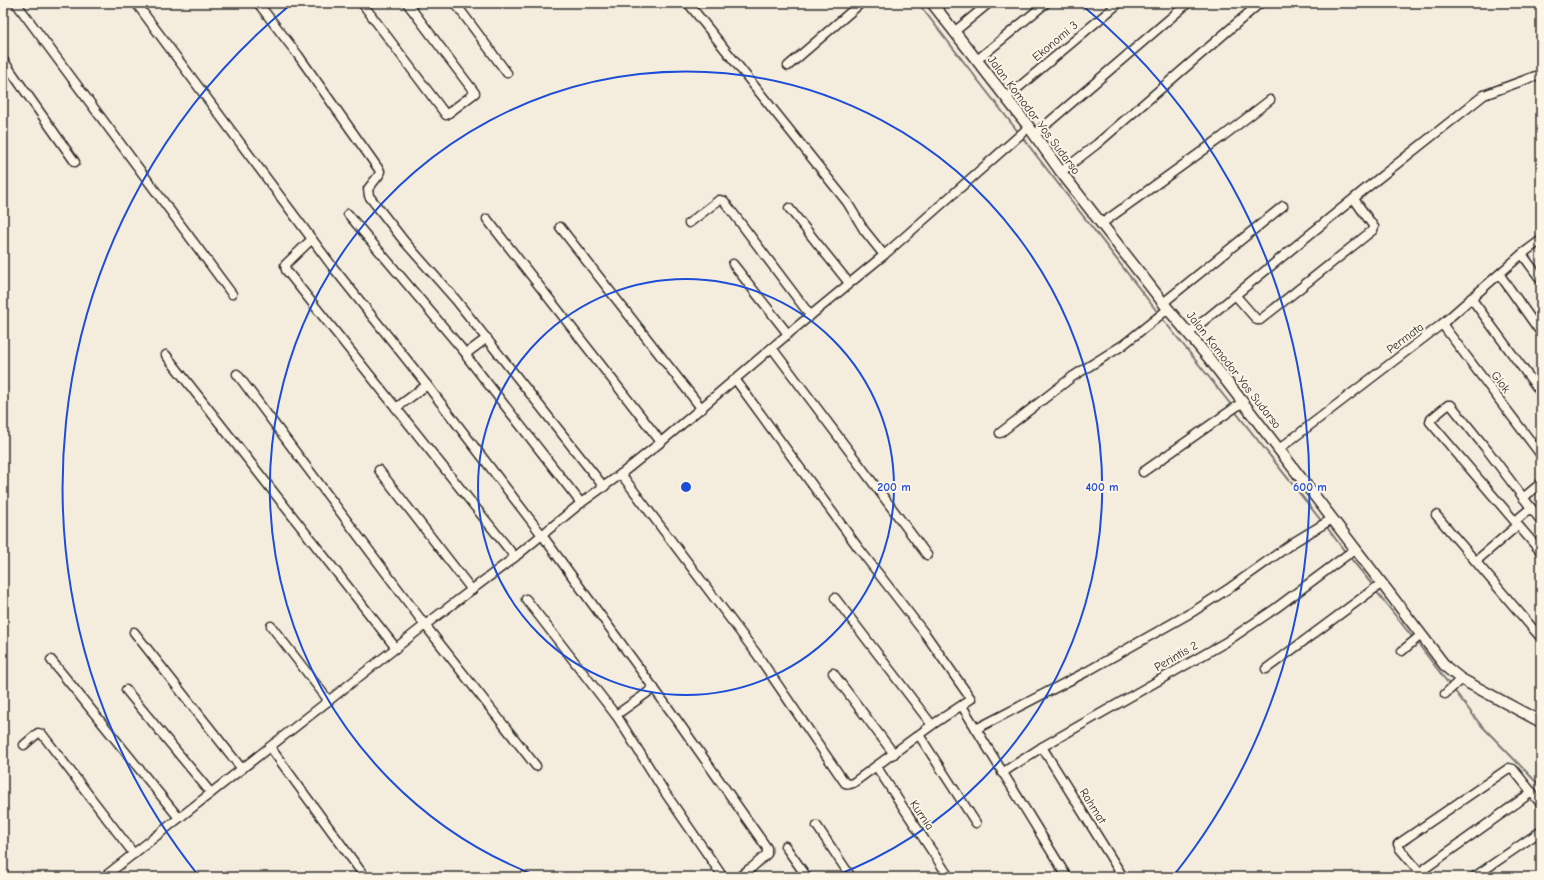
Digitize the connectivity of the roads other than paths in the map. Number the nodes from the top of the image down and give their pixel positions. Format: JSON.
{"nodes":[{"id":1,"x":16,"y":3,"type":"edge"},
{"id":2,"x":136,"y":3,"type":"edge"},
{"id":3,"x":258,"y":3,"type":"edge"},
{"id":4,"x":362,"y":3,"type":"edge"},
{"id":5,"x":408,"y":3,"type":"edge"},
{"id":6,"x":455,"y":3,"type":"edge"},
{"id":7,"x":688,"y":3,"type":"edge"},
{"id":8,"x":861,"y":3,"type":"edge"},
{"id":9,"x":932,"y":3,"type":"edge"},
{"id":10,"x":989,"y":3,"type":"edge"},
{"id":11,"x":1046,"y":3,"type":"edge"},
{"id":12,"x":1119,"y":3,"type":"edge"},
{"id":13,"x":1188,"y":3,"type":"edge"},
{"id":14,"x":1260,"y":3,"type":"edge"},
{"id":15,"x":954,"y":32,"type":"junction"},
{"id":16,"x":3,"y":60,"type":"edge"},
{"id":17,"x":977,"y":60,"type":"junction"},
{"id":18,"x":788,"y":66,"type":"dead end"},
{"id":19,"x":507,"y":73,"type":"dead end"},
{"id":20,"x":1541,"y":74,"type":"edge"},
{"id":21,"x":1006,"y":98,"type":"junction"},
{"id":22,"x":1270,"y":100,"type":"dead end"},
{"id":23,"x":1029,"y":131,"type":"junction"},
{"id":24,"x":75,"y":162,"type":"dead end"},
{"id":25,"x":1061,"y":172,"type":"junction"},
{"id":26,"x":1354,"y":199,"type":"junction"},
{"id":27,"x":1283,"y":206,"type":"dead end"},
{"id":28,"x":789,"y":208,"type":"dead end"},
{"id":29,"x":348,"y":214,"type":"dead end"},
{"id":30,"x":487,"y":219,"type":"dead end"},
{"id":31,"x":688,"y":223,"type":"dead end"},
{"id":32,"x":1101,"y":224,"type":"junction"},
{"id":33,"x":560,"y":227,"type":"dead end"},
{"id":34,"x":312,"y":239,"type":"junction"},
{"id":35,"x":1541,"y":240,"type":"edge"},
{"id":36,"x":1522,"y":254,"type":"junction"},
{"id":37,"x":884,"y":255,"type":"junction"},
{"id":38,"x":733,"y":264,"type":"dead end"},
{"id":39,"x":1500,"y":274,"type":"junction"},
{"id":40,"x":1541,"y":280,"type":"edge"},
{"id":41,"x":848,"y":284,"type":"junction"},
{"id":42,"x":232,"y":294,"type":"dead end"},
{"id":43,"x":1236,"y":296,"type":"junction"},
{"id":44,"x":1471,"y":298,"type":"junction"},
{"id":45,"x":1165,"y":308,"type":"junction"},
{"id":46,"x":810,"y":315,"type":"junction"},
{"id":47,"x":1442,"y":324,"type":"junction"},
{"id":48,"x":1189,"y":333,"type":"junction"},
{"id":49,"x":1541,"y":333,"type":"edge"},
{"id":50,"x":788,"y":334,"type":"junction"},
{"id":51,"x":487,"y":338,"type":"junction"},
{"id":52,"x":772,"y":348,"type":"junction"},
{"id":53,"x":166,"y":355,"type":"dead end"},
{"id":54,"x":467,"y":355,"type":"junction"},
{"id":55,"x":237,"y":374,"type":"dead end"},
{"id":56,"x":735,"y":379,"type":"junction"},
{"id":57,"x":427,"y":385,"type":"junction"},
{"id":58,"x":1541,"y":393,"type":"edge"},
{"id":59,"x":1240,"y":404,"type":"junction"},
{"id":60,"x":396,"y":408,"type":"junction"},
{"id":61,"x":702,"y":409,"type":"junction"},
{"id":62,"x":1000,"y":433,"type":"dead end"},
{"id":63,"x":661,"y":442,"type":"junction"},
{"id":64,"x":1279,"y":449,"type":"junction"},
{"id":65,"x":1541,"y":455,"type":"edge"},
{"id":66,"x":379,"y":470,"type":"dead end"},
{"id":67,"x":1143,"y":472,"type":"dead end"},
{"id":68,"x":621,"y":474,"type":"junction"},
{"id":69,"x":1541,"y":484,"type":"edge"},
{"id":70,"x":604,"y":487,"type":"junction"},
{"id":71,"x":1523,"y":498,"type":"junction"},
{"id":72,"x":581,"y":503,"type":"junction"},
{"id":73,"x":1531,"y":508,"type":"junction"},
{"id":74,"x":1436,"y":515,"type":"dead end"},
{"id":75,"x":1329,"y":520,"type":"junction"},
{"id":76,"x":1541,"y":521,"type":"edge"},
{"id":77,"x":1516,"y":523,"type":"junction"},
{"id":78,"x":542,"y":535,"type":"junction"},
{"id":79,"x":1352,"y":550,"type":"junction"},
{"id":80,"x":1541,"y":552,"type":"edge"},
{"id":81,"x":927,"y":555,"type":"dead end"},
{"id":82,"x":515,"y":557,"type":"junction"},
{"id":83,"x":1476,"y":561,"type":"junction"},
{"id":84,"x":1380,"y":586,"type":"junction"},
{"id":85,"x":472,"y":590,"type":"junction"},
{"id":86,"x":835,"y":598,"type":"dead end"},
{"id":87,"x":526,"y":599,"type":"dead end"},
{"id":88,"x":425,"y":625,"type":"junction"},
{"id":89,"x":270,"y":626,"type":"dead end"},
{"id":90,"x":134,"y":632,"type":"dead end"},
{"id":91,"x":1420,"y":636,"type":"junction"},
{"id":92,"x":1541,"y":638,"type":"edge"},
{"id":93,"x":396,"y":648,"type":"junction"},
{"id":94,"x":1402,"y":651,"type":"dead end"},
{"id":95,"x":51,"y":660,"type":"dead end"},
{"id":96,"x":1266,"y":669,"type":"dead end"},
{"id":97,"x":833,"y":673,"type":"dead end"},
{"id":98,"x":1458,"y":682,"type":"junction"},
{"id":99,"x":654,"y":688,"type":"junction"},
{"id":100,"x":126,"y":690,"type":"dead end"},
{"id":101,"x":1447,"y":692,"type":"dead end"},
{"id":102,"x":329,"y":701,"type":"junction"},
{"id":103,"x":962,"y":706,"type":"junction"},
{"id":104,"x":616,"y":715,"type":"junction"},
{"id":105,"x":1541,"y":722,"type":"edge"},
{"id":106,"x":932,"y":725,"type":"junction"},
{"id":107,"x":976,"y":729,"type":"junction"},
{"id":108,"x":919,"y":735,"type":"junction"},
{"id":109,"x":24,"y":745,"type":"dead end"},
{"id":110,"x":270,"y":747,"type":"junction"},
{"id":111,"x":1042,"y":747,"type":"junction"},
{"id":112,"x":894,"y":754,"type":"junction"},
{"id":113,"x":536,"y":766,"type":"dead end"},
{"id":114,"x":876,"y":766,"type":"junction"},
{"id":115,"x":242,"y":769,"type":"junction"},
{"id":116,"x":1002,"y":773,"type":"junction"},
{"id":117,"x":1532,"y":792,"type":"junction"},
{"id":118,"x":211,"y":793,"type":"junction"},
{"id":119,"x":1541,"y":804,"type":"edge"},
{"id":120,"x":179,"y":818,"type":"junction"},
{"id":121,"x":976,"y":823,"type":"dead end"},
{"id":122,"x":817,"y":826,"type":"dead end"},
{"id":123,"x":1541,"y":831,"type":"edge"},
{"id":124,"x":785,"y":846,"type":"dead end"},
{"id":125,"x":134,"y":854,"type":"junction"},
{"id":126,"x":750,"y":873,"type":"edge"},
{"id":127,"x":1422,"y":874,"type":"edge"},
{"id":128,"x":104,"y":877,"type":"edge"},
{"id":129,"x":365,"y":877,"type":"edge"},
{"id":130,"x":723,"y":877,"type":"edge"},
{"id":131,"x":739,"y":877,"type":"edge"},
{"id":132,"x":807,"y":877,"type":"edge"},
{"id":133,"x":851,"y":877,"type":"edge"},
{"id":134,"x":949,"y":877,"type":"edge"},
{"id":135,"x":1067,"y":877,"type":"edge"},
{"id":136,"x":1123,"y":877,"type":"edge"},
{"id":137,"x":1474,"y":877,"type":"edge"}],
"edges":[{"from":1,"to":42,"type":"street"},
{"from":2,"to":34,"type":"street"},
{"from":3,"to":51,"type":"street"},
{"from":4,"to":5,"type":"street"},
{"from":6,"to":19,"type":"street"},
{"from":7,"to":37,"type":"street"},
{"from":8,"to":18,"type":"street"},
{"from":9,"to":15,"type":"street","name":"Jalan Komodor Yos Sudarso"},
{"from":10,"to":15,"type":"street"},
{"from":11,"to":17,"type":"street"},
{"from":12,"to":21,"type":"street","name":"Ekonomi 3"},
{"from":13,"to":23,"type":"street"},
{"from":14,"to":25,"type":"street"},
{"from":15,"to":17,"type":"street","name":"Jalan Komodor Yos Sudarso"},
{"from":16,"to":24,"type":"street"},
{"from":17,"to":21,"type":"street","name":"Jalan Komodor Yos Sudarso"},
{"from":20,"to":26,"type":"street"},
{"from":21,"to":23,"type":"street","name":"Jalan Komodor Yos Sudarso"},
{"from":22,"to":32,"type":"street"},
{"from":23,"to":25,"type":"street","name":"Jalan Komodor Yos Sudarso"},
{"from":23,"to":37,"type":"street"},
{"from":25,"to":32,"type":"street","name":"Jalan Komodor Yos Sudarso"},
{"from":26,"to":43,"type":"street"},
{"from":26,"to":43,"type":"street"},
{"from":27,"to":45,"type":"street"},
{"from":28,"to":41,"type":"street"},
{"from":29,"to":54,"type":"street"},
{"from":30,"to":63,"type":"street"},
{"from":31,"to":46,"type":"street"},
{"from":32,"to":45,"type":"street","name":"Jalan Komodor Yos Sudarso"},
{"from":33,"to":61,"type":"street"},
{"from":34,"to":57,"type":"street"},
{"from":34,"to":60,"type":"street"},
{"from":35,"to":36,"type":"street","name":"Permata"},
{"from":36,"to":39,"type":"street","name":"Permata"},
{"from":36,"to":40,"type":"street"},
{"from":37,"to":41,"type":"street"},
{"from":38,"to":50,"type":"street"},
{"from":39,"to":44,"type":"street","name":"Permata"},
{"from":39,"to":49,"type":"street"},
{"from":41,"to":46,"type":"street"},
{"from":43,"to":48,"type":"street"},
{"from":44,"to":47,"type":"street","name":"Permata"},
{"from":44,"to":58,"type":"street"},
{"from":45,"to":48,"type":"street","name":"Jalan Komodor Yos Sudarso"},
{"from":45,"to":62,"type":"street"},
{"from":46,"to":50,"type":"street"},
{"from":47,"to":64,"type":"street","name":"Permata"},
{"from":47,"to":65,"type":"street","name":"Giok"},
{"from":48,"to":59,"type":"street","name":"Jalan Komodor Yos Sudarso"},
{"from":50,"to":52,"type":"street"},
{"from":51,"to":54,"type":"street"},
{"from":51,"to":70,"type":"street"},
{"from":52,"to":56,"type":"street"},
{"from":52,"to":81,"type":"street"},
{"from":53,"to":93,"type":"street"},
{"from":54,"to":72,"type":"street"},
{"from":55,"to":88,"type":"street"},
{"from":56,"to":61,"type":"street"},
{"from":56,"to":103,"type":"street"},
{"from":57,"to":60,"type":"street"},
{"from":57,"to":78,"type":"street"},
{"from":59,"to":64,"type":"street","name":"Jalan Komodor Yos Sudarso"},
{"from":59,"to":67,"type":"street"},
{"from":60,"to":82,"type":"street"},
{"from":61,"to":63,"type":"street"},
{"from":63,"to":68,"type":"street"},
{"from":64,"to":75,"type":"street","name":"Jalan Komodor Yos Sudarso"},
{"from":66,"to":85,"type":"street"},
{"from":68,"to":70,"type":"street"},
{"from":68,"to":114,"type":"street"},
{"from":69,"to":71,"type":"street"},
{"from":70,"to":72,"type":"street"},
{"from":71,"to":73,"type":"street"},
{"from":71,"to":77,"type":"street"},
{"from":72,"to":78,"type":"street"},
{"from":73,"to":76,"type":"street"},
{"from":73,"to":77,"type":"street"},
{"from":74,"to":83,"type":"street"},
{"from":75,"to":79,"type":"street","name":"Jalan Komodor Yos Sudarso"},
{"from":75,"to":107,"type":"street"},
{"from":77,"to":80,"type":"street"},
{"from":77,"to":83,"type":"street"},
{"from":78,"to":82,"type":"street"},
{"from":78,"to":99,"type":"street"},
{"from":79,"to":84,"type":"street","name":"Jalan Komodor Yos Sudarso"},
{"from":79,"to":111,"type":"street","name":"Perintis 2"},
{"from":82,"to":85,"type":"street"},
{"from":83,"to":92,"type":"street"},
{"from":84,"to":91,"type":"street","name":"Jalan Komodor Yos Sudarso"},
{"from":84,"to":96,"type":"street"},
{"from":85,"to":88,"type":"street"},
{"from":86,"to":106,"type":"street"},
{"from":87,"to":104,"type":"street"},
{"from":88,"to":93,"type":"street"},
{"from":88,"to":113,"type":"street"},
{"from":89,"to":102,"type":"street"},
{"from":90,"to":115,"type":"street"},
{"from":91,"to":94,"type":"street"},
{"from":91,"to":98,"type":"street","name":"Jalan Komodor Yos Sudarso"},
{"from":93,"to":102,"type":"street"},
{"from":95,"to":120,"type":"street"},
{"from":97,"to":112,"type":"street"},
{"from":98,"to":101,"type":"street"},
{"from":98,"to":105,"type":"street","name":"Jalan Komodor Yos Sudarso"},
{"from":99,"to":104,"type":"street"},
{"from":99,"to":126,"type":"street"},
{"from":100,"to":118,"type":"street"},
{"from":102,"to":110,"type":"street"},
{"from":103,"to":106,"type":"street"},
{"from":103,"to":107,"type":"street"},
{"from":104,"to":130,"type":"street"},
{"from":106,"to":108,"type":"street"},
{"from":107,"to":116,"type":"street"},
{"from":108,"to":112,"type":"street"},
{"from":108,"to":121,"type":"street"},
{"from":109,"to":125,"type":"street"},
{"from":110,"to":115,"type":"street"},
{"from":110,"to":129,"type":"street"},
{"from":111,"to":116,"type":"street","name":"Perintis 2"},
{"from":111,"to":136,"type":"street","name":"Rahmat"},
{"from":112,"to":114,"type":"street"},
{"from":114,"to":134,"type":"street","name":"Kurnia"},
{"from":115,"to":118,"type":"street"},
{"from":116,"to":135,"type":"street"},
{"from":117,"to":119,"type":"street"},
{"from":117,"to":127,"type":"street"},
{"from":117,"to":127,"type":"street"},
{"from":118,"to":120,"type":"street"},
{"from":120,"to":125,"type":"street"},
{"from":122,"to":133,"type":"street"},
{"from":123,"to":137,"type":"street"},
{"from":124,"to":132,"type":"street"},
{"from":125,"to":128,"type":"street"},
{"from":126,"to":131,"type":"street"}]}
